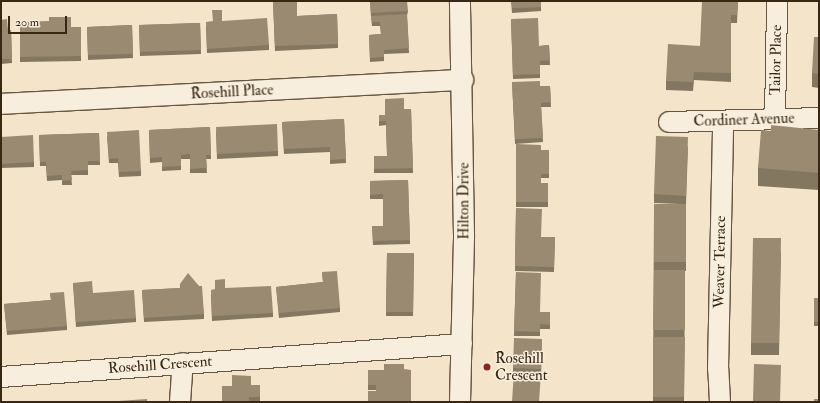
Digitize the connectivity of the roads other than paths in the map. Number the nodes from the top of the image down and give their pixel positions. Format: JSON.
{"nodes":[{"id":1,"x":460,"y":1,"type":"edge"},
{"id":2,"x":777,"y":1,"type":"edge"},
{"id":3,"x":463,"y":80,"type":"junction"},
{"id":4,"x":1,"y":104,"type":"edge"},
{"id":5,"x":819,"y":118,"type":"edge"},
{"id":6,"x":775,"y":119,"type":"junction"},
{"id":7,"x":723,"y":121,"type":"junction"},
{"id":8,"x":669,"y":122,"type":"dead end"},
{"id":9,"x":462,"y":344,"type":"junction"},
{"id":10,"x":183,"y":363,"type":"junction"},
{"id":11,"x":1,"y":377,"type":"edge"},
{"id":12,"x":180,"y":402,"type":"edge"},
{"id":13,"x":460,"y":402,"type":"edge"},
{"id":14,"x":720,"y":402,"type":"edge"}],
"edges":[{"from":1,"to":3,"type":"street","name":"Hilton Drive"},
{"from":2,"to":6,"type":"street","name":"Tailor Place"},
{"from":3,"to":4,"type":"street","name":"Rosehill Place"},
{"from":3,"to":9,"type":"street","name":"Hilton Drive"},
{"from":5,"to":6,"type":"street","name":"Cordiner Avenue"},
{"from":6,"to":7,"type":"street","name":"Cordiner Avenue"},
{"from":7,"to":8,"type":"street","name":"Cordiner Avenue"},
{"from":7,"to":14,"type":"street","name":"Weaver Terrace"},
{"from":9,"to":10,"type":"street","name":"Rosehill Crescent"},
{"from":9,"to":13,"type":"street","name":"Hilton Drive"},
{"from":10,"to":11,"type":"street","name":"Rosehill Crescent"},
{"from":10,"to":12,"type":"street"}]}
